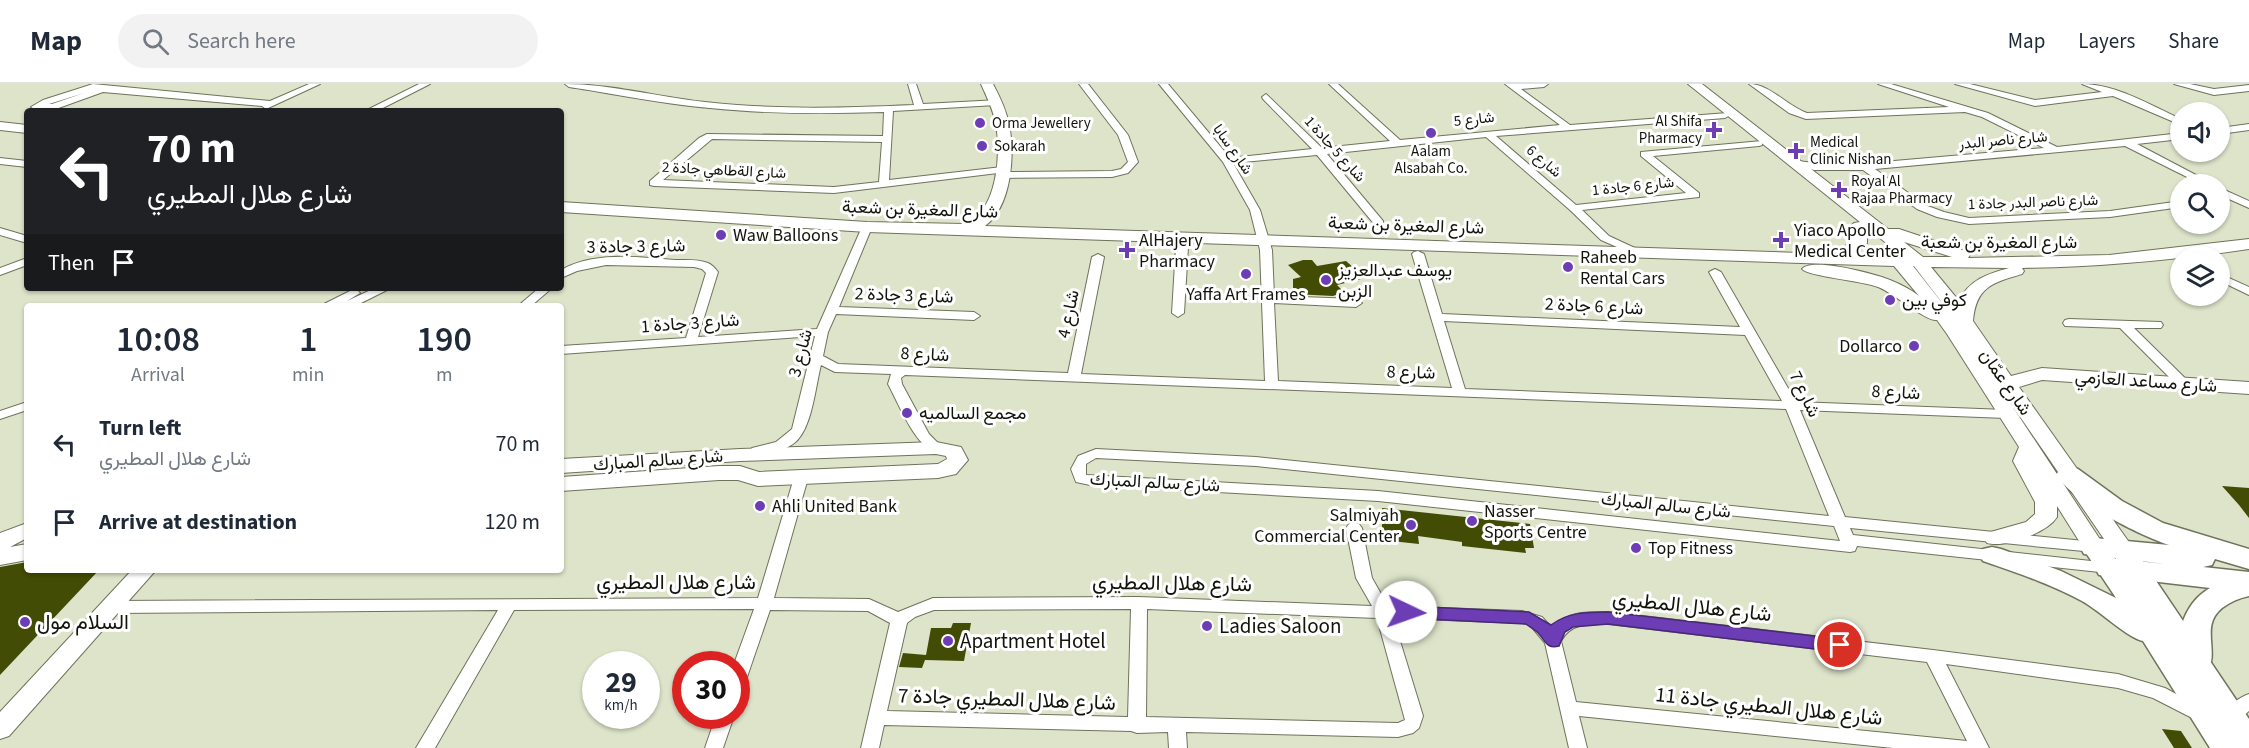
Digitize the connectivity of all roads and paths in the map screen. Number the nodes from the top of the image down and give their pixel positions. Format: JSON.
{"nodes":[{"id":1,"x":115,"y":84,"type":"edge"},
{"id":2,"x":316,"y":84,"type":"edge"},
{"id":3,"x":426,"y":84,"type":"edge"},
{"id":4,"x":569,"y":84,"type":"edge"},
{"id":5,"x":643,"y":84,"type":"edge"},
{"id":6,"x":912,"y":84,"type":"edge"},
{"id":7,"x":987,"y":84,"type":"edge"},
{"id":8,"x":1083,"y":84,"type":"edge"},
{"id":9,"x":1163,"y":84,"type":"edge"},
{"id":10,"x":1333,"y":84,"type":"edge"},
{"id":11,"x":1544,"y":84,"type":"edge"},
{"id":12,"x":1683,"y":84,"type":"edge"},
{"id":13,"x":1694,"y":84,"type":"edge"},
{"id":14,"x":1753,"y":84,"type":"edge"},
{"id":15,"x":1881,"y":84,"type":"edge"},
{"id":16,"x":1959,"y":84,"type":"edge"},
{"id":17,"x":2086,"y":84,"type":"edge"},
{"id":18,"x":2178,"y":84,"type":"edge"},
{"id":19,"x":1512,"y":86,"type":"edge"},
{"id":20,"x":101,"y":87,"type":"edge"},
{"id":21,"x":2249,"y":88,"type":"edge"},
{"id":22,"x":629,"y":93,"type":"junction"},
{"id":23,"x":2114,"y":93,"type":"junction"},
{"id":24,"x":1266,"y":97,"type":"dead end"},
{"id":25,"x":996,"y":102,"type":"junction"},
{"id":26,"x":272,"y":104,"type":"junction"},
{"id":27,"x":262,"y":108,"type":"edge"},
{"id":28,"x":376,"y":108,"type":"edge"},
{"id":29,"x":920,"y":108,"type":"junction"},
{"id":30,"x":1967,"y":109,"type":"junction"},
{"id":31,"x":889,"y":110,"type":"junction"},
{"id":32,"x":1725,"y":115,"type":"junction"},
{"id":33,"x":2170,"y":117,"type":"edge"},
{"id":34,"x":1569,"y":128,"type":"junction"},
{"id":35,"x":2249,"y":128,"type":"edge"},
{"id":36,"x":2230,"y":130,"type":"edge"},
{"id":37,"x":1488,"y":134,"type":"junction"},
{"id":38,"x":2170,"y":137,"type":"edge"},
{"id":39,"x":887,"y":139,"type":"junction"},
{"id":40,"x":1759,"y":143,"type":"junction"},
{"id":41,"x":2127,"y":143,"type":"junction"},
{"id":42,"x":1398,"y":144,"type":"junction"},
{"id":43,"x":2056,"y":151,"type":"junction"},
{"id":44,"x":1319,"y":152,"type":"junction"},
{"id":45,"x":0,"y":161,"type":"edge"},
{"id":46,"x":1227,"y":161,"type":"junction"},
{"id":47,"x":24,"y":164,"type":"edge"},
{"id":48,"x":1798,"y":164,"type":"junction"},
{"id":49,"x":1864,"y":166,"type":"junction"},
{"id":50,"x":1826,"y":168,"type":"junction"},
{"id":51,"x":1002,"y":173,"type":"junction"},
{"id":52,"x":2188,"y":174,"type":"edge"},
{"id":53,"x":1813,"y":176,"type":"junction"},
{"id":54,"x":884,"y":184,"type":"junction"},
{"id":55,"x":2232,"y":197,"type":"edge"},
{"id":56,"x":2249,"y":205,"type":"edge"},
{"id":57,"x":2170,"y":206,"type":"edge"},
{"id":58,"x":564,"y":207,"type":"edge"},
{"id":59,"x":1574,"y":208,"type":"junction"},
{"id":60,"x":988,"y":215,"type":"junction"},
{"id":61,"x":564,"y":217,"type":"edge"},
{"id":62,"x":1379,"y":224,"type":"dead end"},
{"id":63,"x":1865,"y":224,"type":"junction"},
{"id":64,"x":961,"y":230,"type":"junction"},
{"id":65,"x":0,"y":231,"type":"edge"},
{"id":66,"x":865,"y":231,"type":"junction"},
{"id":67,"x":1010,"y":231,"type":"junction"},
{"id":68,"x":1605,"y":238,"type":"junction"},
{"id":69,"x":24,"y":239,"type":"edge"},
{"id":70,"x":2249,"y":244,"type":"edge"},
{"id":71,"x":1265,"y":245,"type":"junction"},
{"id":72,"x":1182,"y":247,"type":"junction"},
{"id":73,"x":1588,"y":250,"type":"junction"},
{"id":74,"x":1633,"y":251,"type":"junction"},
{"id":75,"x":1418,"y":254,"type":"junction"},
{"id":76,"x":2249,"y":254,"type":"edge"},
{"id":77,"x":1098,"y":257,"type":"dead end"},
{"id":78,"x":2230,"y":257,"type":"edge"},
{"id":79,"x":1823,"y":258,"type":"junction"},
{"id":80,"x":24,"y":262,"type":"edge"},
{"id":81,"x":2170,"y":263,"type":"edge"},
{"id":82,"x":1771,"y":264,"type":"junction"},
{"id":83,"x":1913,"y":266,"type":"junction"},
{"id":84,"x":2012,"y":267,"type":"junction"},
{"id":85,"x":0,"y":272,"type":"edge"},
{"id":86,"x":1715,"y":272,"type":"dead end"},
{"id":87,"x":564,"y":273,"type":"edge"},
{"id":88,"x":2230,"y":282,"type":"edge"},
{"id":89,"x":357,"y":291,"type":"edge"},
{"id":90,"x":379,"y":291,"type":"edge"},
{"id":91,"x":542,"y":291,"type":"edge"},
{"id":92,"x":2249,"y":291,"type":"edge"},
{"id":93,"x":1267,"y":299,"type":"junction"},
{"id":94,"x":332,"y":303,"type":"edge"},
{"id":95,"x":354,"y":303,"type":"edge"},
{"id":96,"x":528,"y":303,"type":"edge"},
{"id":97,"x":1356,"y":303,"type":"dead end"},
{"id":98,"x":833,"y":310,"type":"junction"},
{"id":99,"x":1178,"y":314,"type":"dead end"},
{"id":100,"x":974,"y":316,"type":"dead end"},
{"id":101,"x":1438,"y":317,"type":"junction"},
{"id":102,"x":2069,"y":323,"type":"dead end"},
{"id":103,"x":2123,"y":324,"type":"junction"},
{"id":104,"x":2157,"y":325,"type":"dead end"},
{"id":105,"x":1960,"y":327,"type":"junction"},
{"id":106,"x":1748,"y":331,"type":"junction"},
{"id":107,"x":822,"y":332,"type":"junction"},
{"id":108,"x":691,"y":341,"type":"junction"},
{"id":109,"x":564,"y":350,"type":"edge"},
{"id":110,"x":1988,"y":356,"type":"junction"},
{"id":111,"x":816,"y":358,"type":"junction"},
{"id":112,"x":901,"y":371,"type":"junction"},
{"id":113,"x":2042,"y":374,"type":"junction"},
{"id":114,"x":1073,"y":379,"type":"junction"},
{"id":115,"x":2183,"y":383,"type":"junction"},
{"id":116,"x":1272,"y":385,"type":"junction"},
{"id":117,"x":2009,"y":385,"type":"junction"},
{"id":118,"x":2249,"y":388,"type":"edge"},
{"id":119,"x":1459,"y":391,"type":"junction"},
{"id":120,"x":1791,"y":405,"type":"junction"},
{"id":121,"x":24,"y":407,"type":"edge"},
{"id":122,"x":2006,"y":414,"type":"junction"},
{"id":123,"x":0,"y":415,"type":"edge"},
{"id":124,"x":936,"y":448,"type":"junction"},
{"id":125,"x":2029,"y":449,"type":"junction"},
{"id":126,"x":740,"y":454,"type":"junction"},
{"id":127,"x":564,"y":466,"type":"edge"},
{"id":128,"x":2069,"y":475,"type":"junction"},
{"id":129,"x":801,"y":478,"type":"junction"},
{"id":130,"x":564,"y":484,"type":"edge"},
{"id":131,"x":1840,"y":523,"type":"junction"},
{"id":132,"x":24,"y":525,"type":"edge"},
{"id":133,"x":1354,"y":528,"type":"dead end"},
{"id":134,"x":0,"y":529,"type":"edge"},
{"id":135,"x":24,"y":531,"type":"edge"},
{"id":136,"x":1847,"y":540,"type":"junction"},
{"id":137,"x":0,"y":544,"type":"edge"},
{"id":138,"x":1987,"y":549,"type":"junction"},
{"id":139,"x":24,"y":553,"type":"edge"},
{"id":140,"x":0,"y":557,"type":"edge"},
{"id":141,"x":2116,"y":559,"type":"junction"},
{"id":142,"x":2249,"y":561,"type":"edge"},
{"id":143,"x":142,"y":573,"type":"edge"},
{"id":144,"x":2249,"y":584,"type":"edge"},
{"id":145,"x":1139,"y":603,"type":"junction"},
{"id":146,"x":764,"y":604,"type":"junction"},
{"id":147,"x":509,"y":605,"type":"junction"},
{"id":148,"x":111,"y":608,"type":"junction"},
{"id":149,"x":1383,"y":611,"type":"junction"},
{"id":150,"x":899,"y":620,"type":"junction"},
{"id":151,"x":1553,"y":641,"type":"junction"},
{"id":152,"x":747,"y":651,"type":"edge"},
{"id":153,"x":2163,"y":652,"type":"junction"},
{"id":154,"x":1933,"y":656,"type":"junction"},
{"id":155,"x":2197,"y":663,"type":"junction"},
{"id":156,"x":1569,"y":708,"type":"junction"},
{"id":157,"x":2229,"y":712,"type":"edge"},
{"id":158,"x":877,"y":718,"type":"junction"},
{"id":159,"x":1137,"y":726,"type":"junction"},
{"id":160,"x":1176,"y":726,"type":"junction"},
{"id":161,"x":0,"y":729,"type":"edge"},
{"id":162,"x":721,"y":729,"type":"edge"},
{"id":163,"x":2249,"y":742,"type":"edge"},
{"id":164,"x":425,"y":748,"type":"edge"},
{"id":165,"x":714,"y":748,"type":"edge"},
{"id":166,"x":870,"y":748,"type":"edge"},
{"id":167,"x":1178,"y":748,"type":"edge"},
{"id":168,"x":1578,"y":748,"type":"edge"},
{"id":169,"x":1966,"y":748,"type":"edge"},
{"id":170,"x":1980,"y":748,"type":"edge"},
{"id":171,"x":2225,"y":748,"type":"edge"}],
"edges":[{"from":1,"to":20,"type":"street"},
{"from":2,"to":26,"type":"street"},
{"from":3,"to":28,"type":"street"},
{"from":4,"to":22,"type":"street"},
{"from":5,"to":22,"type":"street"},
{"from":6,"to":29,"type":"street"},
{"from":7,"to":25,"type":"main road"},
{"from":8,"to":51,"type":"street","name":"شارع الةطاهي جادة 2"},
{"from":9,"to":46,"type":"street","name":"شارع سابا"},
{"from":10,"to":42,"type":"street"},
{"from":11,"to":19,"type":"street"},
{"from":12,"to":32,"type":"main road","name":"شارع عمّان"},
{"from":13,"to":48,"type":"main road","name":"شارع عمّان"},
{"from":14,"to":30,"type":"street"},
{"from":15,"to":30,"type":"street"},
{"from":16,"to":23,"type":"street"},
{"from":17,"to":23,"type":"street"},
{"from":18,"to":21,"type":"street"},
{"from":19,"to":34,"type":"street"},
{"from":20,"to":20,"type":"street"},
{"from":20,"to":26,"type":"street"},
{"from":22,"to":31,"type":"street"},
{"from":23,"to":33,"type":"street"},
{"from":24,"to":44,"type":"street","name":"شارع 5 جادة 1"},
{"from":25,"to":29,"type":"street"},
{"from":25,"to":51,"type":"main road"},
{"from":26,"to":27,"type":"street"},
{"from":29,"to":31,"type":"street"},
{"from":30,"to":43,"type":"street"},
{"from":31,"to":39,"type":"street"},
{"from":32,"to":34,"type":"street","name":"شارع 5"},
{"from":32,"to":40,"type":"main road","name":"شارع عمّان"},
{"from":34,"to":37,"type":"street","name":"شارع 5"},
{"from":35,"to":36,"type":"street"},
{"from":37,"to":42,"type":"street","name":"شارع 5"},
{"from":37,"to":59,"type":"street","name":"شارع 6"},
{"from":38,"to":41,"type":"street","name":"شارع ناصر البدر"},
{"from":39,"to":54,"type":"street"},
{"from":39,"to":54,"type":"street","name":"شارع الةطاهي جادة 2"},
{"from":40,"to":59,"type":"street","name":"شارع 6 جادة 1"},
{"from":40,"to":63,"type":"main road","name":"شارع عمّان"},
{"from":41,"to":43,"type":"street","name":"شارع ناصر البدر"},
{"from":41,"to":52,"type":"street"},
{"from":42,"to":44,"type":"street","name":"شارع 5"},
{"from":43,"to":49,"type":"street","name":"شارع ناصر البدر"},
{"from":44,"to":46,"type":"street","name":"شارع 5"},
{"from":44,"to":62,"type":"street","name":"شارع 5 جادة 1"},
{"from":45,"to":47,"type":"street"},
{"from":46,"to":71,"type":"street","name":"شارع سابا"},
{"from":48,"to":50,"type":"street","name":"شارع ناصر البدر"},
{"from":48,"to":53,"type":"main road","name":"شارع عمّان"},
{"from":49,"to":50,"type":"street","name":"شارع ناصر البدر"},
{"from":49,"to":57,"type":"street","name":"شارع ناصر البدر جادة 1"},
{"from":50,"to":53,"type":"street","name":"شارع ناصر البدر"},
{"from":51,"to":54,"type":"street","name":"شارع الةطاهي جادة 2"},
{"from":51,"to":60,"type":"main road"},
{"from":53,"to":63,"type":"main road","name":"شارع عمّان"},
{"from":55,"to":56,"type":"street"},
{"from":58,"to":66,"type":"main road","name":"شارع المغيرة بن شعبة"},
{"from":59,"to":68,"type":"street","name":"شارع 6"},
{"from":60,"to":64,"type":"main road"},
{"from":60,"to":67,"type":"main road"},
{"from":61,"to":66,"type":"main road","name":"شارع المغيرة بن شعبة"},
{"from":63,"to":79,"type":"main road"},
{"from":63,"to":83,"type":"main road","name":"شارع عمّان"},
{"from":63,"to":84,"type":"main road"},
{"from":64,"to":66,"type":"main road","name":"شارع المغيرة بن شعبة"},
{"from":64,"to":67,"type":"main road","name":"شارع المغيرة بن شعبة"},
{"from":65,"to":69,"type":"street"},
{"from":66,"to":72,"type":"main road","name":"شارع المغيرة بن شعبة"},
{"from":66,"to":98,"type":"street","name":"شارع 3"},
{"from":67,"to":71,"type":"main road","name":"شارع المغيرة بن شعبة"},
{"from":68,"to":73,"type":"street"},
{"from":68,"to":74,"type":"street","name":"شارع 6"},
{"from":70,"to":84,"type":"main road","name":"شارع المغيرة بن شعبة"},
{"from":71,"to":72,"type":"main road","name":"شارع المغيرة بن شعبة"},
{"from":71,"to":73,"type":"main road","name":"شارع المغيرة بن شعبة"},
{"from":71,"to":75,"type":"main road","name":"شارع المغيرة بن شعبة"},
{"from":71,"to":93,"type":"street"},
{"from":72,"to":99,"type":"street"},
{"from":73,"to":74,"type":"main road","name":"شارع المغيرة بن شعبة"},
{"from":74,"to":79,"type":"main road","name":"شارع المغيرة بن شعبة"},
{"from":75,"to":82,"type":"main road","name":"شارع المغيرة بن شعبة"},
{"from":75,"to":101,"type":"street"},
{"from":76,"to":78,"type":"main road"},
{"from":77,"to":114,"type":"street","name":"شارع 4"},
{"from":79,"to":83,"type":"main road","name":"شارع المغيرة بن شعبة"},
{"from":80,"to":85,"type":"street"},
{"from":81,"to":84,"type":"main road","name":"شارع المغيرة بن شعبة"},
{"from":82,"to":83,"type":"main road","name":"شارع المغيرة بن شعبة"},
{"from":82,"to":105,"type":"main road"},
{"from":83,"to":84,"type":"main road","name":"شارع المغيرة بن شعبة"},
{"from":83,"to":105,"type":"main road","name":"شارع عمّان"},
{"from":84,"to":105,"type":"main road"},
{"from":86,"to":106,"type":"street","name":"شارع 7"},
{"from":87,"to":108,"type":"street","name":"شارع 3 جادة 3"},
{"from":88,"to":92,"type":"street"},
{"from":89,"to":94,"type":"street"},
{"from":90,"to":95,"type":"street"},
{"from":91,"to":96,"type":"street"},
{"from":93,"to":97,"type":"street"},
{"from":93,"to":116,"type":"street"},
{"from":98,"to":100,"type":"street","name":"شارع 3 جادة 2"},
{"from":98,"to":107,"type":"street","name":"شارع 3"},
{"from":101,"to":106,"type":"street","name":"شارع 6 جادة 2"},
{"from":101,"to":119,"type":"street"},
{"from":102,"to":103,"type":"street"},
{"from":103,"to":104,"type":"street"},
{"from":103,"to":115,"type":"street"},
{"from":105,"to":110,"type":"main road","name":"شارع عمّان"},
{"from":105,"to":122,"type":"main road","name":"شارع عمّان"},
{"from":106,"to":120,"type":"street","name":"شارع 7"},
{"from":107,"to":108,"type":"street","name":"شارع 3 جادة 1"},
{"from":107,"to":111,"type":"street","name":"شارع 3"},
{"from":108,"to":109,"type":"street","name":"شارع 3 جادة 1"},
{"from":110,"to":113,"type":"main road","name":"شارع مساعد العازمي"},
{"from":110,"to":117,"type":"main road","name":"شارع عمّان"},
{"from":111,"to":112,"type":"street","name":"شارع 8"},
{"from":111,"to":126,"type":"street","name":"شارع 3"},
{"from":112,"to":114,"type":"street","name":"شارع 8"},
{"from":112,"to":124,"type":"street"},
{"from":113,"to":115,"type":"main road","name":"شارع مساعد العازمي"},
{"from":113,"to":117,"type":"main road","name":"شارع مساعد العازمي"},
{"from":114,"to":116,"type":"street","name":"شارع 8"},
{"from":115,"to":118,"type":"main road","name":"شارع مساعد العازمي"},
{"from":116,"to":119,"type":"street","name":"شارع 8"},
{"from":117,"to":128,"type":"main road","name":"شارع عمّان"},
{"from":119,"to":120,"type":"street","name":"شارع 8"},
{"from":120,"to":122,"type":"street","name":"شارع 8"},
{"from":120,"to":131,"type":"street","name":"شارع 7"},
{"from":121,"to":123,"type":"street"},
{"from":122,"to":125,"type":"main road","name":"شارع عمّان"},
{"from":124,"to":126,"type":"main road","name":"شارع سالم المبارك"},
{"from":124,"to":129,"type":"main road","name":"شارع سالم المبارك"},
{"from":125,"to":138,"type":"main road"},
{"from":125,"to":141,"type":"main road","name":"شارع عمّان"},
{"from":126,"to":127,"type":"main road","name":"شارع سالم المبارك"},
{"from":128,"to":141,"type":"main road","name":"شارع عمّان"},
{"from":128,"to":142,"type":"highway"},
{"from":129,"to":130,"type":"main road","name":"شارع سالم المبارك"},
{"from":129,"to":146,"type":"street"},
{"from":131,"to":136,"type":"street","name":"شارع 7"},
{"from":131,"to":136,"type":"street","name":"شارع سالم المبارك"},
{"from":131,"to":138,"type":"street","name":"شارع سالم المبارك"},
{"from":132,"to":134,"type":"main road"},
{"from":133,"to":149,"type":"street","name":"شارع هلال المطيري جادة 7"},
{"from":135,"to":137,"type":"main road"},
{"from":136,"to":138,"type":"street","name":"شارع سالم المبارك"},
{"from":138,"to":141,"type":"street","name":"شارع سالم المبارك"},
{"from":138,"to":141,"type":"street","name":"شارع سالم المبارك"},
{"from":138,"to":153,"type":"main road"},
{"from":139,"to":140,"type":"main road"},
{"from":141,"to":142,"type":"highway"},
{"from":141,"to":144,"type":"highway"},
{"from":141,"to":153,"type":"main road","name":"شارع عمّان"},
{"from":141,"to":155,"type":"main road","name":"شارع عمّان"},
{"from":143,"to":148,"type":"main road"},
{"from":144,"to":155,"type":"highway"},
{"from":145,"to":149,"type":"street","name":"شارع هلال المطيري"},
{"from":145,"to":150,"type":"street","name":"شارع هلال المطيري"},
{"from":145,"to":159,"type":"street","name":"شارع هلال المطيري جادة 7"},
{"from":146,"to":147,"type":"street","name":"شارع هلال المطيري"},
{"from":146,"to":150,"type":"street","name":"شارع هلال المطيري"},
{"from":146,"to":152,"type":"street"},
{"from":147,"to":148,"type":"street","name":"شارع هلال المطيري"},
{"from":147,"to":164,"type":"street"},
{"from":148,"to":161,"type":"main road"},
{"from":149,"to":151,"type":"street","name":"شارع هلال المطيري"},
{"from":149,"to":160,"type":"street","name":"شارع هلال المطيري جادة 7"},
{"from":150,"to":158,"type":"street"},
{"from":151,"to":154,"type":"street","name":"شارع هلال المطيري"},
{"from":151,"to":156,"type":"street"},
{"from":153,"to":157,"type":"main road","name":"شارع عمّان"},
{"from":154,"to":157,"type":"street","name":"شارع هلال المطيري"},
{"from":154,"to":170,"type":"street"},
{"from":155,"to":157,"type":"main road","name":"شارع عمّان"},
{"from":156,"to":168,"type":"street"},
{"from":156,"to":169,"type":"street","name":"شارع هلال المطيري جادة 11"},
{"from":157,"to":163,"type":"main road","name":"شارع عمّان"},
{"from":157,"to":171,"type":"main road","name":"شارع عمّان"},
{"from":158,"to":159,"type":"street","name":"شارع هلال المطيري جادة 7"},
{"from":158,"to":166,"type":"street"},
{"from":159,"to":160,"type":"street","name":"شارع هلال المطيري جادة 7"},
{"from":160,"to":167,"type":"street"},
{"from":162,"to":165,"type":"street"}]}
